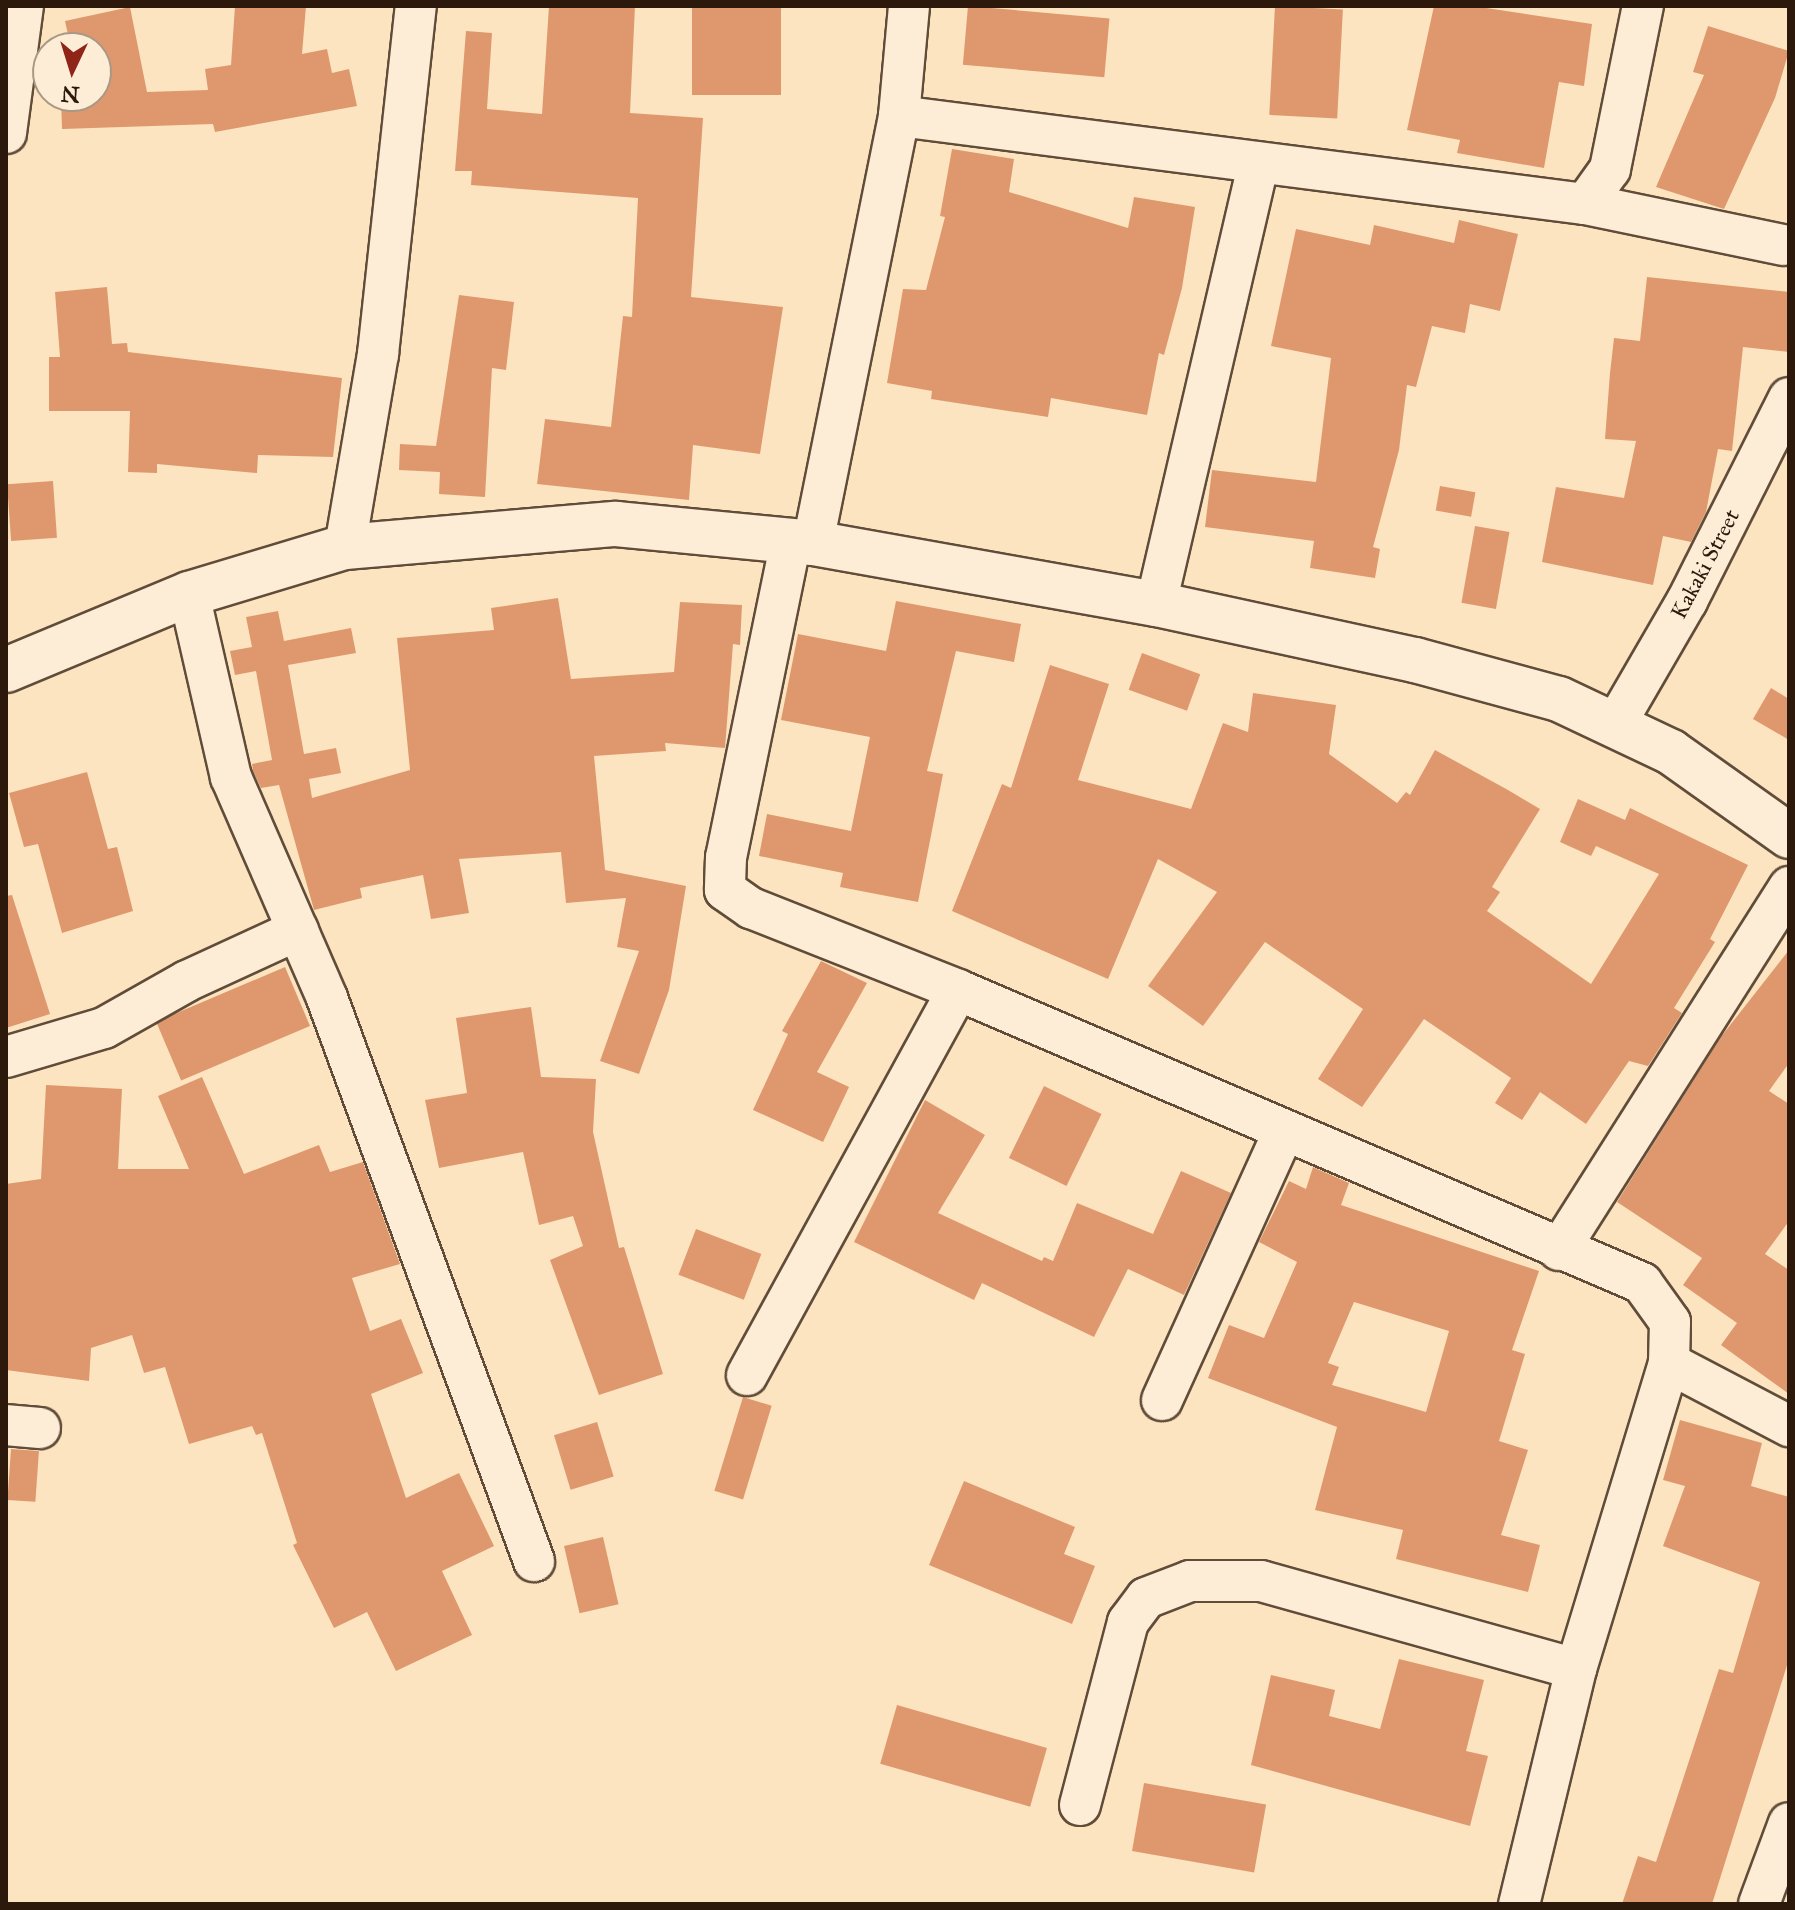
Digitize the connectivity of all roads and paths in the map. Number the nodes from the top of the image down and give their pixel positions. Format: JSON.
{"nodes":[{"id":1,"x":23,"y":6,"type":"edge"},
{"id":2,"x":416,"y":6,"type":"edge"},
{"id":3,"x":909,"y":6,"type":"edge"},
{"id":4,"x":1643,"y":6,"type":"edge"},
{"id":5,"x":899,"y":116,"type":"junction"},
{"id":6,"x":6,"y":133,"type":"edge"},
{"id":7,"x":1259,"y":163,"type":"junction"},
{"id":8,"x":1585,"y":204,"type":"junction"},
{"id":9,"x":1783,"y":245,"type":"dead end"},
{"id":10,"x":1789,"y":398,"type":"edge"},
{"id":11,"x":802,"y":542,"type":"junction"},
{"id":12,"x":345,"y":547,"type":"junction"},
{"id":13,"x":189,"y":594,"type":"junction"},
{"id":14,"x":1156,"y":604,"type":"junction"},
{"id":15,"x":6,"y":670,"type":"edge"},
{"id":16,"x":1615,"y":725,"type":"junction"},
{"id":17,"x":1789,"y":836,"type":"edge"},
{"id":18,"x":1789,"y":887,"type":"edge"},
{"id":19,"x":298,"y":930,"type":"junction"},
{"id":20,"x":958,"y":990,"type":"junction"},
{"id":21,"x":6,"y":1057,"type":"edge"},
{"id":22,"x":1284,"y":1131,"type":"junction"},
{"id":23,"x":1559,"y":1250,"type":"junction"},
{"id":24,"x":1669,"y":1363,"type":"junction"},
{"id":25,"x":747,"y":1375,"type":"dead end"},
{"id":26,"x":1162,"y":1400,"type":"dead end"},
{"id":27,"x":1789,"y":1426,"type":"edge"},
{"id":28,"x":534,"y":1561,"type":"dead end"},
{"id":29,"x":1576,"y":1669,"type":"junction"},
{"id":30,"x":1080,"y":1805,"type":"dead end"},
{"id":31,"x":1789,"y":1823,"type":"edge"},
{"id":32,"x":1519,"y":1904,"type":"edge"},
{"id":33,"x":1759,"y":1904,"type":"edge"}],
"edges":[{"from":1,"to":6,"type":"street"},
{"from":2,"to":12,"type":"street"},
{"from":3,"to":5,"type":"street"},
{"from":4,"to":8,"type":"street"},
{"from":5,"to":7,"type":"street"},
{"from":5,"to":11,"type":"street"},
{"from":7,"to":8,"type":"street"},
{"from":7,"to":14,"type":"street"},
{"from":8,"to":9,"type":"street"},
{"from":10,"to":16,"type":"street","name":"Kakaki Street"},
{"from":11,"to":12,"type":"street"},
{"from":11,"to":14,"type":"street"},
{"from":11,"to":20,"type":"street"},
{"from":12,"to":13,"type":"street"},
{"from":13,"to":15,"type":"street"},
{"from":13,"to":19,"type":"street"},
{"from":14,"to":16,"type":"street"},
{"from":16,"to":17,"type":"street"},
{"from":18,"to":23,"type":"street"},
{"from":19,"to":21,"type":"street"},
{"from":19,"to":28,"type":"street"},
{"from":20,"to":22,"type":"street"},
{"from":20,"to":25,"type":"street"},
{"from":22,"to":23,"type":"street"},
{"from":22,"to":26,"type":"street"},
{"from":23,"to":24,"type":"street"},
{"from":24,"to":27,"type":"street"},
{"from":24,"to":29,"type":"street"},
{"from":29,"to":30,"type":"street"},
{"from":29,"to":32,"type":"street"},
{"from":31,"to":33,"type":"street"}]}
